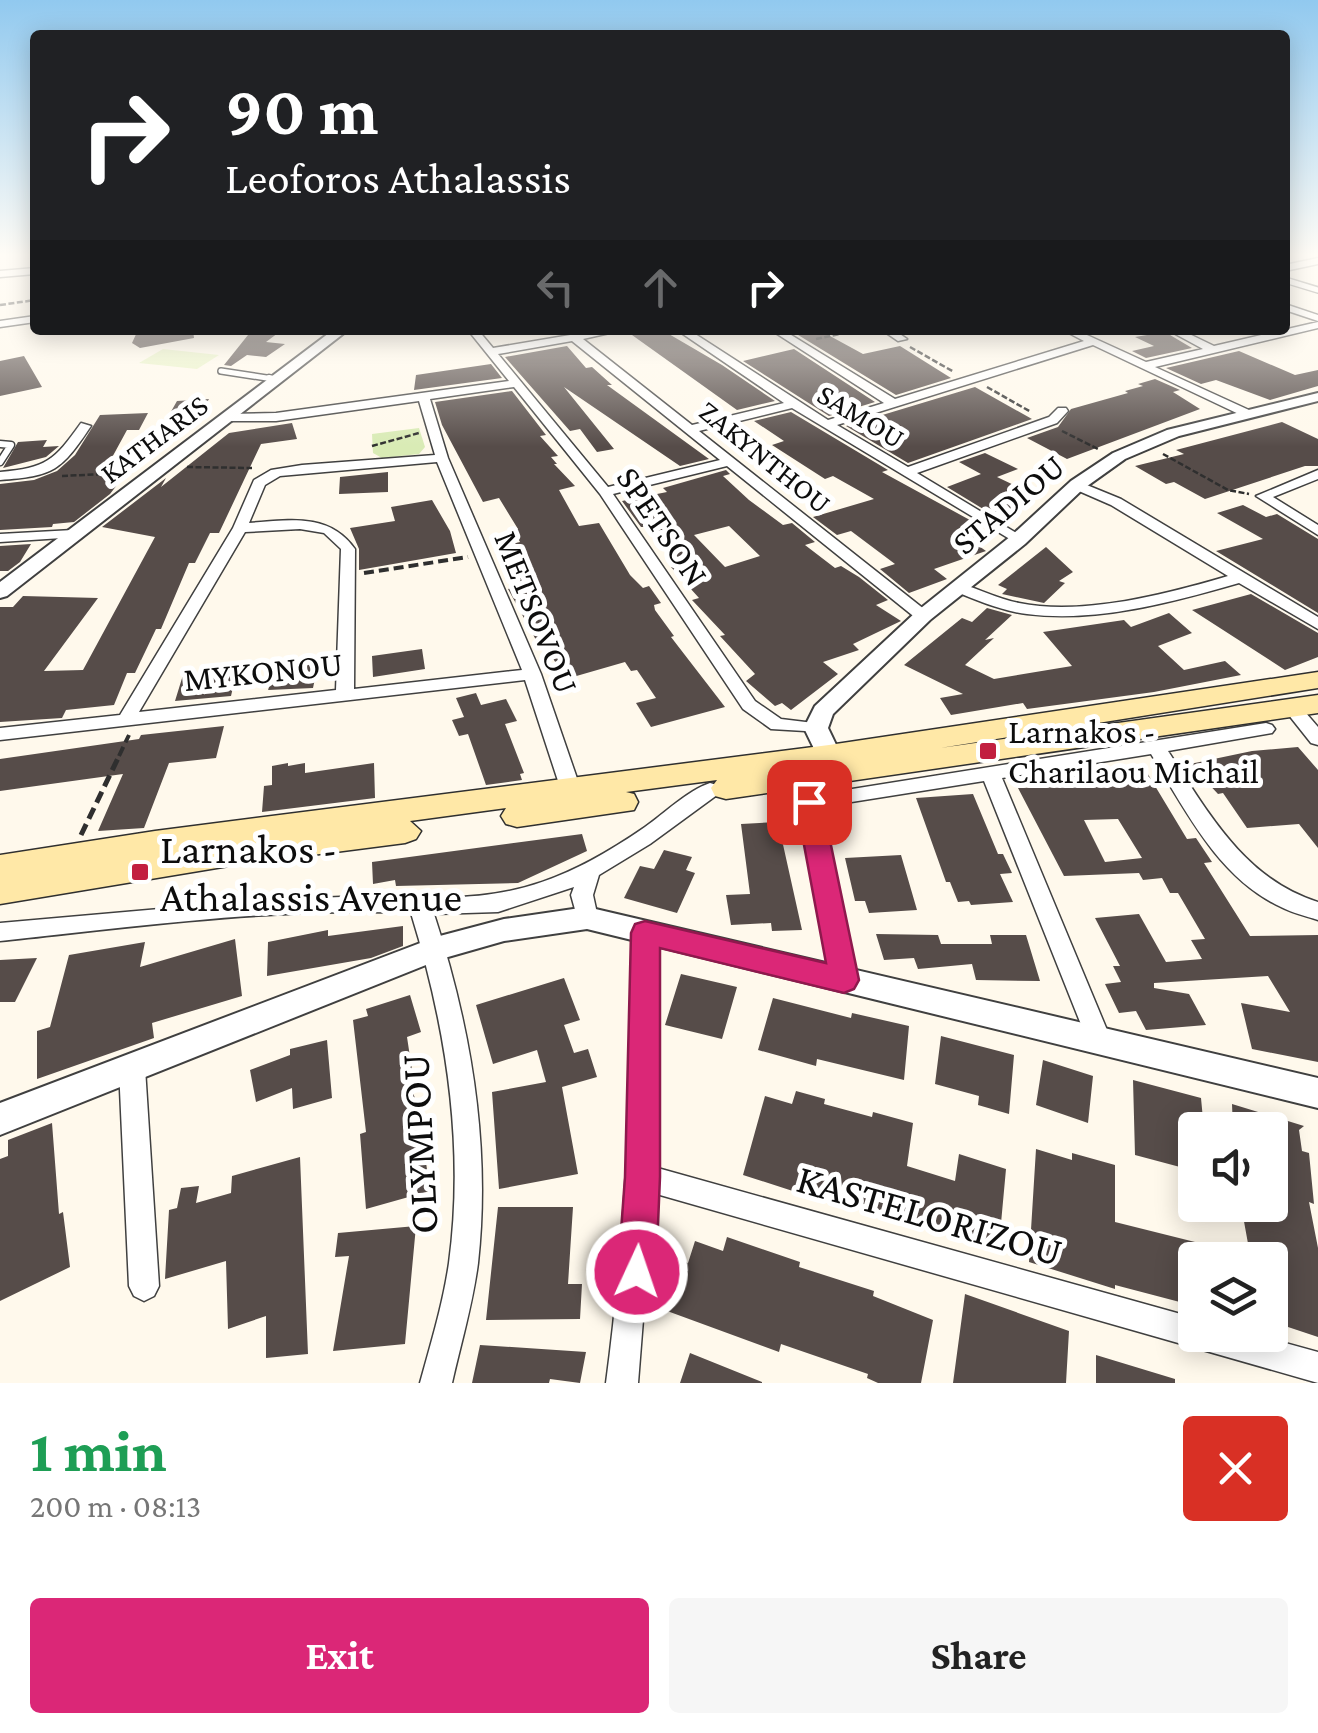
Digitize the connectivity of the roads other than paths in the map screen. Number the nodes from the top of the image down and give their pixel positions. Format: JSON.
{"nodes":[{"id":1,"x":30,"y":320,"type":"edge"},
{"id":2,"x":1318,"y":322,"type":"edge"},
{"id":3,"x":0,"y":324,"type":"edge"},
{"id":4,"x":1290,"y":329,"type":"edge"},
{"id":5,"x":334,"y":335,"type":"edge"},
{"id":6,"x":477,"y":335,"type":"edge"},
{"id":7,"x":591,"y":335,"type":"edge"},
{"id":8,"x":690,"y":335,"type":"edge"},
{"id":9,"x":784,"y":335,"type":"edge"},
{"id":10,"x":1078,"y":335,"type":"edge"},
{"id":11,"x":1183,"y":335,"type":"edge"},
{"id":12,"x":1269,"y":335,"type":"edge"},
{"id":13,"x":575,"y":338,"type":"junction"},
{"id":14,"x":1093,"y":342,"type":"junction"},
{"id":15,"x":1213,"y":350,"type":"junction"},
{"id":16,"x":490,"y":352,"type":"junction"},
{"id":17,"x":1144,"y":366,"type":"junction"},
{"id":18,"x":221,"y":371,"type":"dead end"},
{"id":19,"x":273,"y":379,"type":"junction"},
{"id":20,"x":514,"y":384,"type":"junction"},
{"id":21,"x":1318,"y":397,"type":"edge"},
{"id":22,"x":424,"y":398,"type":"junction"},
{"id":23,"x":893,"y":403,"type":"junction"},
{"id":24,"x":794,"y":404,"type":"junction"},
{"id":25,"x":1062,"y":411,"type":"dead end"},
{"id":26,"x":1244,"y":413,"type":"junction"},
{"id":27,"x":230,"y":417,"type":"junction"},
{"id":28,"x":827,"y":424,"type":"junction"},
{"id":29,"x":84,"y":426,"type":"dead end"},
{"id":30,"x":691,"y":429,"type":"junction"},
{"id":31,"x":0,"y":444,"type":"edge"},
{"id":32,"x":442,"y":458,"type":"junction"},
{"id":33,"x":0,"y":462,"type":"edge"},
{"id":34,"x":730,"y":462,"type":"junction"},
{"id":35,"x":907,"y":472,"type":"junction"},
{"id":36,"x":0,"y":476,"type":"edge"},
{"id":37,"x":1315,"y":478,"type":"edge"},
{"id":38,"x":1077,"y":485,"type":"junction"},
{"id":39,"x":604,"y":492,"type":"junction"},
{"id":40,"x":240,"y":528,"type":"junction"},
{"id":41,"x":1318,"y":531,"type":"edge"},
{"id":42,"x":73,"y":534,"type":"junction"},
{"id":43,"x":0,"y":538,"type":"edge"},
{"id":44,"x":1018,"y":540,"type":"junction"},
{"id":45,"x":1240,"y":578,"type":"junction"},
{"id":46,"x":959,"y":588,"type":"junction"},
{"id":47,"x":0,"y":592,"type":"edge"},
{"id":48,"x":923,"y":616,"type":"junction"},
{"id":49,"x":1318,"y":624,"type":"edge"},
{"id":50,"x":532,"y":674,"type":"junction"},
{"id":51,"x":1318,"y":680,"type":"edge"},
{"id":52,"x":345,"y":696,"type":"junction"},
{"id":53,"x":1305,"y":706,"type":"edge"},
{"id":54,"x":133,"y":718,"type":"junction"},
{"id":55,"x":1266,"y":729,"type":"dead end"},
{"id":56,"x":0,"y":734,"type":"edge"},
{"id":57,"x":1318,"y":738,"type":"edge"},
{"id":58,"x":823,"y":742,"type":"junction"},
{"id":59,"x":1157,"y":749,"type":"junction"},
{"id":60,"x":991,"y":774,"type":"junction"},
{"id":61,"x":571,"y":790,"type":"junction"},
{"id":62,"x":710,"y":790,"type":"junction"},
{"id":63,"x":0,"y":868,"type":"edge"},
{"id":64,"x":588,"y":872,"type":"junction"},
{"id":65,"x":0,"y":892,"type":"edge"},
{"id":66,"x":420,"y":902,"type":"junction"},
{"id":67,"x":1318,"y":911,"type":"edge"},
{"id":68,"x":588,"y":918,"type":"junction"},
{"id":69,"x":0,"y":932,"type":"edge"},
{"id":70,"x":645,"y":933,"type":"junction"},
{"id":71,"x":436,"y":950,"type":"junction"},
{"id":72,"x":844,"y":980,"type":"junction"},
{"id":73,"x":1100,"y":1042,"type":"junction"},
{"id":74,"x":132,"y":1068,"type":"junction"},
{"id":75,"x":1318,"y":1093,"type":"edge"},
{"id":76,"x":0,"y":1119,"type":"edge"},
{"id":77,"x":642,"y":1177,"type":"junction"},
{"id":78,"x":144,"y":1286,"type":"dead end"},
{"id":79,"x":1178,"y":1328,"type":"edge"},
{"id":80,"x":1262,"y":1352,"type":"edge"},
{"id":81,"x":1318,"y":1368,"type":"edge"},
{"id":82,"x":436,"y":1383,"type":"edge"},
{"id":83,"x":622,"y":1383,"type":"edge"}],
"edges":[{"from":1,"to":3,"type":"street"},
{"from":2,"to":4,"type":"street"},
{"from":5,"to":19,"type":"street","name":"KATHARIS"},
{"from":6,"to":16,"type":"street","name":"SPETSON"},
{"from":7,"to":13,"type":"street"},
{"from":8,"to":24,"type":"street","name":"SAMOU"},
{"from":9,"to":23,"type":"street"},
{"from":10,"to":14,"type":"street"},
{"from":11,"to":15,"type":"street"},
{"from":12,"to":15,"type":"street"},
{"from":13,"to":16,"type":"street"},
{"from":13,"to":30,"type":"street","name":"ZAKYNTHOU"},
{"from":14,"to":17,"type":"street"},
{"from":14,"to":23,"type":"street"},
{"from":15,"to":17,"type":"street"},
{"from":16,"to":20,"type":"street","name":"SPETSON"},
{"from":17,"to":26,"type":"street"},
{"from":18,"to":19,"type":"lane"},
{"from":19,"to":27,"type":"street","name":"KATHARIS"},
{"from":20,"to":22,"type":"street"},
{"from":20,"to":39,"type":"street","name":"SPETSON"},
{"from":21,"to":26,"type":"street","name":"STADIOU"},
{"from":22,"to":27,"type":"street"},
{"from":22,"to":32,"type":"street","name":"METSOVOU"},
{"from":23,"to":28,"type":"street"},
{"from":24,"to":28,"type":"street","name":"SAMOU"},
{"from":24,"to":30,"type":"street"},
{"from":25,"to":35,"type":"street"},
{"from":26,"to":38,"type":"street","name":"STADIOU"},
{"from":27,"to":42,"type":"street","name":"KATHARIS"},
{"from":28,"to":35,"type":"street","name":"SAMOU"},
{"from":29,"to":36,"type":"street"},
{"from":30,"to":34,"type":"street","name":"ZAKYNTHOU"},
{"from":31,"to":33,"type":"lane"},
{"from":32,"to":40,"type":"street"},
{"from":32,"to":50,"type":"street","name":"METSOVOU"},
{"from":34,"to":39,"type":"street"},
{"from":34,"to":48,"type":"street","name":"ZAKYNTHOU"},
{"from":35,"to":44,"type":"street","name":"SAMOU"},
{"from":37,"to":41,"type":"street"},
{"from":38,"to":44,"type":"street","name":"STADIOU"},
{"from":38,"to":45,"type":"street"},
{"from":39,"to":58,"type":"street","name":"SPETSON"},
{"from":40,"to":52,"type":"street"},
{"from":40,"to":54,"type":"street"},
{"from":42,"to":43,"type":"street"},
{"from":42,"to":47,"type":"street","name":"KATHARIS"},
{"from":44,"to":46,"type":"street","name":"STADIOU"},
{"from":45,"to":46,"type":"street"},
{"from":45,"to":49,"type":"street"},
{"from":46,"to":48,"type":"street","name":"STADIOU"},
{"from":48,"to":58,"type":"street","name":"STADIOU"},
{"from":50,"to":52,"type":"street","name":"MYKONOU"},
{"from":50,"to":61,"type":"street","name":"METSOVOU"},
{"from":51,"to":58,"type":"main road"},
{"from":52,"to":54,"type":"street","name":"MYKONOU"},
{"from":53,"to":57,"type":"street"},
{"from":53,"to":62,"type":"main road"},
{"from":54,"to":56,"type":"street","name":"MYKONOU"},
{"from":55,"to":59,"type":"street"},
{"from":58,"to":61,"type":"main road"},
{"from":59,"to":60,"type":"street"},
{"from":59,"to":67,"type":"street"},
{"from":60,"to":72,"type":"street"},
{"from":60,"to":73,"type":"street"},
{"from":61,"to":63,"type":"main road"},
{"from":62,"to":64,"type":"street"},
{"from":62,"to":65,"type":"main road"},
{"from":64,"to":66,"type":"street"},
{"from":64,"to":68,"type":"street"},
{"from":66,"to":69,"type":"street"},
{"from":66,"to":71,"type":"street","name":"OLYMPOU"},
{"from":68,"to":70,"type":"street"},
{"from":68,"to":71,"type":"street"},
{"from":70,"to":72,"type":"street"},
{"from":70,"to":77,"type":"street"},
{"from":71,"to":74,"type":"street"},
{"from":71,"to":82,"type":"street","name":"OLYMPOU"},
{"from":72,"to":73,"type":"street"},
{"from":73,"to":75,"type":"street"},
{"from":74,"to":76,"type":"street"},
{"from":74,"to":78,"type":"street"},
{"from":77,"to":79,"type":"street","name":"KASTELORIZOU"},
{"from":77,"to":83,"type":"street"},
{"from":80,"to":81,"type":"street","name":"KASTELORIZOU"}]}
